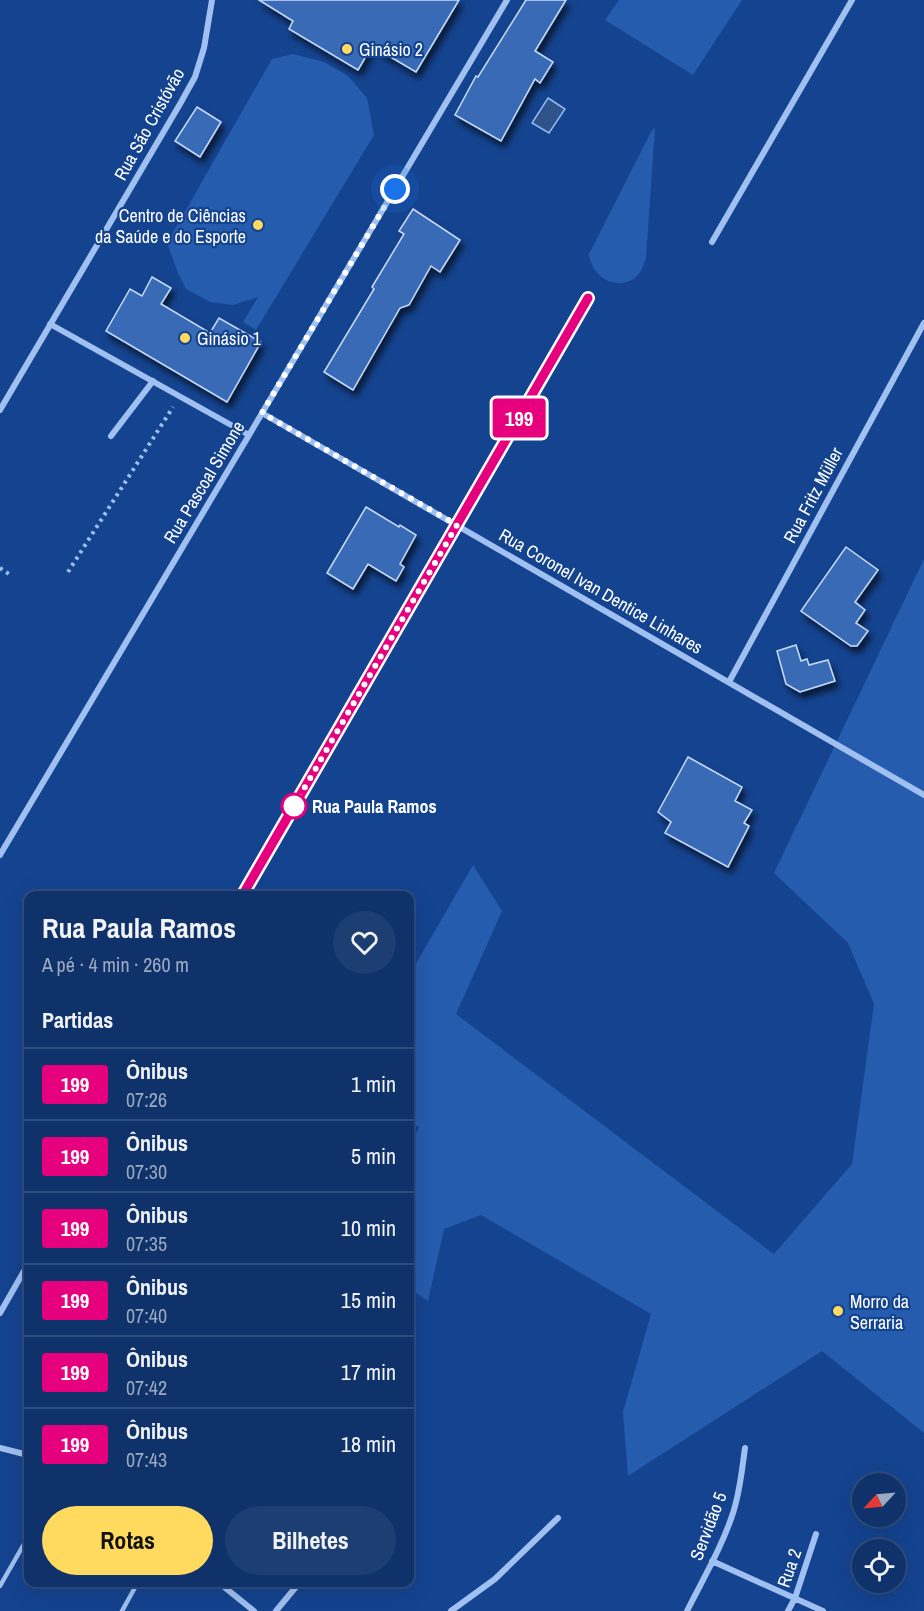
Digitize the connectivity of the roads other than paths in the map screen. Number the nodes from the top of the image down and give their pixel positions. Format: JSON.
{"nodes":[{"id":1,"x":212,"y":0,"type":"edge"},
{"id":2,"x":507,"y":0,"type":"edge"},
{"id":3,"x":852,"y":0,"type":"edge"},
{"id":4,"x":712,"y":242,"type":"dead end"},
{"id":5,"x":588,"y":298,"type":"dead end"},
{"id":6,"x":924,"y":323,"type":"edge"},
{"id":7,"x":51,"y":324,"type":"junction"},
{"id":8,"x":153,"y":381,"type":"junction"},
{"id":9,"x":0,"y":410,"type":"edge"},
{"id":10,"x":262,"y":413,"type":"junction"},
{"id":11,"x":249,"y":435,"type":"junction"},
{"id":12,"x":111,"y":436,"type":"dead end"},
{"id":13,"x":457,"y":525,"type":"junction"},
{"id":14,"x":729,"y":682,"type":"junction"},
{"id":15,"x":924,"y":795,"type":"edge"},
{"id":16,"x":0,"y":855,"type":"edge"},
{"id":17,"x":245,"y":891,"type":"edge"},
{"id":18,"x":24,"y":1271,"type":"edge"},
{"id":19,"x":0,"y":1313,"type":"edge"},
{"id":20,"x":0,"y":1448,"type":"edge"},
{"id":21,"x":745,"y":1448,"type":"dead end"},
{"id":22,"x":24,"y":1454,"type":"edge"},
{"id":23,"x":558,"y":1518,"type":"dead end"},
{"id":24,"x":816,"y":1534,"type":"dead end"},
{"id":25,"x":24,"y":1544,"type":"edge"},
{"id":26,"x":712,"y":1561,"type":"junction"},
{"id":27,"x":0,"y":1586,"type":"edge"},
{"id":28,"x":135,"y":1587,"type":"edge"},
{"id":29,"x":224,"y":1587,"type":"edge"},
{"id":30,"x":296,"y":1587,"type":"edge"},
{"id":31,"x":795,"y":1598,"type":"junction"},
{"id":32,"x":122,"y":1611,"type":"edge"},
{"id":33,"x":254,"y":1611,"type":"edge"},
{"id":34,"x":276,"y":1611,"type":"edge"},
{"id":35,"x":451,"y":1611,"type":"edge"},
{"id":36,"x":687,"y":1611,"type":"edge"},
{"id":37,"x":788,"y":1611,"type":"edge"},
{"id":38,"x":823,"y":1611,"type":"edge"}],
"edges":[{"from":1,"to":7,"type":"street","name":"Rua São Cristóvão"},
{"from":2,"to":10,"type":"street","name":"Rua Pascoal Simone"},
{"from":3,"to":4,"type":"street"},
{"from":5,"to":13,"type":"street"},
{"from":6,"to":14,"type":"street","name":"Rua Fritz Müller"},
{"from":7,"to":8,"type":"street"},
{"from":7,"to":9,"type":"street","name":"Rua São Cristóvão"},
{"from":8,"to":11,"type":"street"},
{"from":8,"to":12,"type":"street"},
{"from":10,"to":11,"type":"street","name":"Rua Pascoal Simone"},
{"from":10,"to":13,"type":"street","name":"Rua Coronel Ivan Dentice Linhares"},
{"from":11,"to":16,"type":"street","name":"Rua Pascoal Simone"},
{"from":13,"to":14,"type":"street","name":"Rua Coronel Ivan Dentice Linhares"},
{"from":13,"to":17,"type":"street"},
{"from":14,"to":15,"type":"street","name":"Rua Coronel Ivan Dentice Linhares"},
{"from":18,"to":19,"type":"street"},
{"from":20,"to":22,"type":"street"},
{"from":21,"to":26,"type":"street","name":"Servidão 5"},
{"from":23,"to":35,"type":"street"},
{"from":24,"to":31,"type":"street","name":"Rua 2"},
{"from":25,"to":27,"type":"lane"},
{"from":26,"to":31,"type":"street"},
{"from":26,"to":36,"type":"street","name":"Servidão 5"},
{"from":28,"to":32,"type":"lane"},
{"from":29,"to":33,"type":"street"},
{"from":30,"to":34,"type":"street"},
{"from":31,"to":37,"type":"street","name":"Rua 2"},
{"from":31,"to":38,"type":"street"}]}
